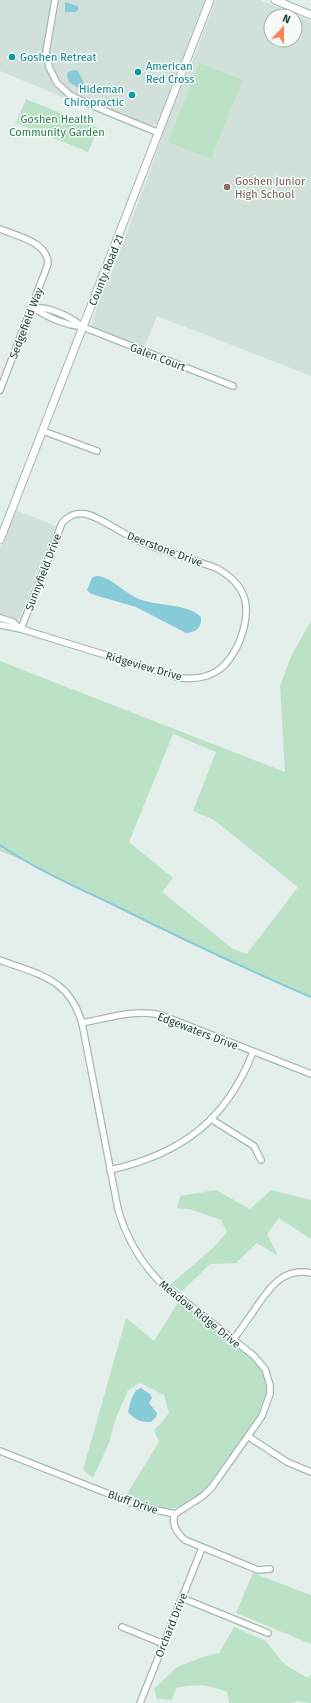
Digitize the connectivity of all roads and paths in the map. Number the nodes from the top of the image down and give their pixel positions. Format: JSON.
{"nodes":[{"id":1,"x":54,"y":0,"type":"edge"},
{"id":2,"x":210,"y":0,"type":"edge"},
{"id":3,"x":275,"y":0,"type":"edge"},
{"id":4,"x":311,"y":15,"type":"edge"},
{"id":5,"x":159,"y":133,"type":"junction"},
{"id":6,"x":0,"y":229,"type":"edge"},
{"id":7,"x":32,"y":307,"type":"junction"},
{"id":8,"x":83,"y":327,"type":"junction"},
{"id":9,"x":233,"y":386,"type":"dead end"},
{"id":10,"x":0,"y":390,"type":"edge"},
{"id":11,"x":43,"y":431,"type":"junction"},
{"id":12,"x":96,"y":452,"type":"dead end"},
{"id":13,"x":69,"y":517,"type":"joint"},
{"id":14,"x":0,"y":540,"type":"edge"},
{"id":15,"x":237,"y":583,"type":"joint"},
{"id":16,"x":0,"y":618,"type":"edge"},
{"id":17,"x":0,"y":625,"type":"edge"},
{"id":18,"x":21,"y":629,"type":"junction"},
{"id":19,"x":0,"y":960,"type":"edge"},
{"id":20,"x":82,"y":1023,"type":"junction"},
{"id":21,"x":253,"y":1052,"type":"junction"},
{"id":22,"x":311,"y":1074,"type":"edge"},
{"id":23,"x":211,"y":1119,"type":"junction"},
{"id":24,"x":261,"y":1160,"type":"dead end"},
{"id":25,"x":110,"y":1170,"type":"junction"},
{"id":26,"x":311,"y":1273,"type":"edge"},
{"id":27,"x":233,"y":1340,"type":"junction"},
{"id":28,"x":249,"y":1437,"type":"junction"},
{"id":29,"x":0,"y":1450,"type":"edge"},
{"id":30,"x":311,"y":1472,"type":"edge"},
{"id":31,"x":175,"y":1514,"type":"junction"},
{"id":32,"x":202,"y":1548,"type":"junction"},
{"id":33,"x":270,"y":1569,"type":"dead end"},
{"id":34,"x":182,"y":1598,"type":"junction"},
{"id":35,"x":122,"y":1627,"type":"dead end"},
{"id":36,"x":268,"y":1633,"type":"dead end"},
{"id":37,"x":164,"y":1644,"type":"junction"},
{"id":38,"x":140,"y":1703,"type":"edge"}],
"edges":[{"from":1,"to":5,"type":"street"},
{"from":2,"to":5,"type":"street","name":"County Road 21"},
{"from":3,"to":4,"type":"street"},
{"from":5,"to":8,"type":"street","name":"County Road 21"},
{"from":6,"to":7,"type":"street","name":"Sedgefield Way"},
{"from":7,"to":8,"type":"street","name":"Galen Court"},
{"from":7,"to":10,"type":"street","name":"Sedgefield Way"},
{"from":8,"to":9,"type":"street","name":"Galen Court"},
{"from":8,"to":11,"type":"street","name":"County Road 21"},
{"from":11,"to":12,"type":"street"},
{"from":11,"to":14,"type":"street","name":"County Road 21"},
{"from":13,"to":15,"type":"street","name":"Deerstone Drive"},
{"from":13,"to":18,"type":"street","name":"Sunnyfield Drive"},
{"from":15,"to":18,"type":"street","name":"Ridgeview Drive"},
{"from":16,"to":18,"type":"street","name":"Ridgeview Drive"},
{"from":17,"to":18,"type":"street","name":"Ridgeview Drive"},
{"from":19,"to":20,"type":"street","name":"Meadow Ridge Drive"},
{"from":20,"to":21,"type":"street","name":"Edgewaters Drive"},
{"from":20,"to":25,"type":"street","name":"Meadow Ridge Drive"},
{"from":21,"to":22,"type":"street","name":"Edgewaters Drive"},
{"from":21,"to":23,"type":"street"},
{"from":23,"to":24,"type":"street"},
{"from":23,"to":25,"type":"street"},
{"from":25,"to":27,"type":"street","name":"Meadow Ridge Drive"},
{"from":26,"to":27,"type":"street"},
{"from":27,"to":28,"type":"street","name":"Meadow Ridge Drive"},
{"from":28,"to":30,"type":"street"},
{"from":28,"to":31,"type":"street","name":"Meadow Ridge Drive"},
{"from":29,"to":31,"type":"street","name":"Bluff Drive"},
{"from":31,"to":32,"type":"street"},
{"from":32,"to":33,"type":"street"},
{"from":32,"to":34,"type":"street","name":"Orchard Drive"},
{"from":34,"to":36,"type":"street"},
{"from":34,"to":37,"type":"street","name":"Orchard Drive"},
{"from":35,"to":37,"type":"street"},
{"from":37,"to":38,"type":"street","name":"Orchard Drive"}]}
